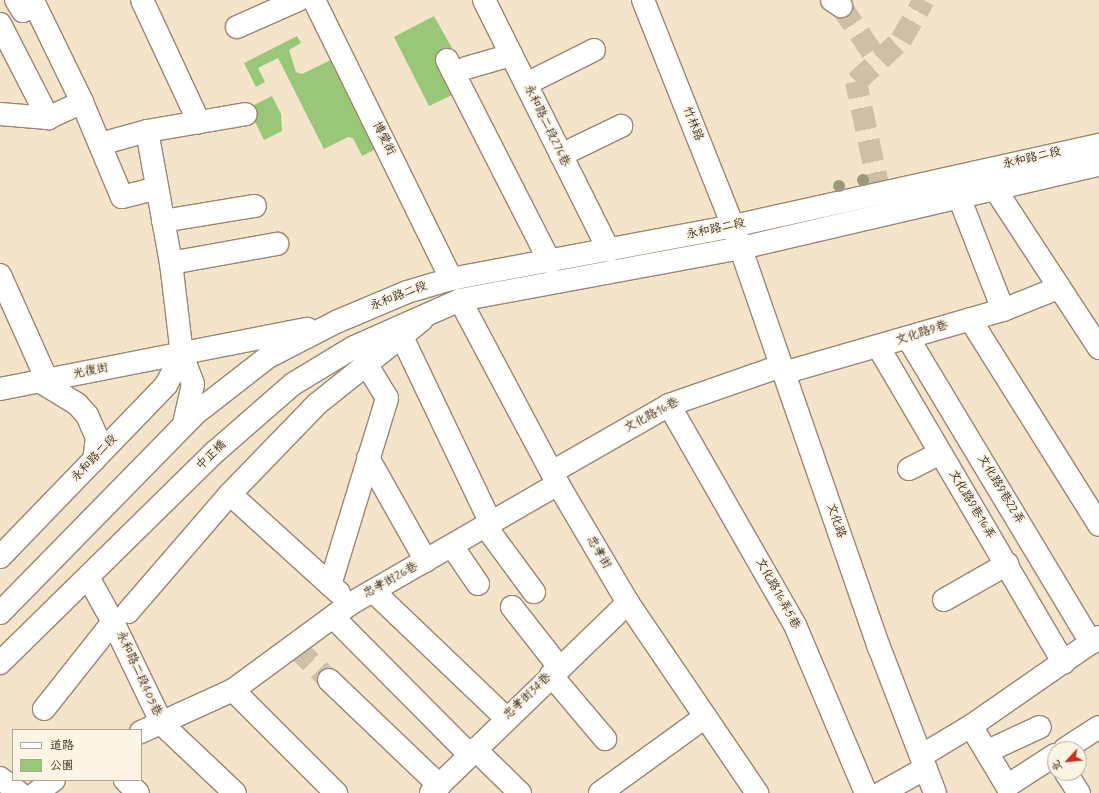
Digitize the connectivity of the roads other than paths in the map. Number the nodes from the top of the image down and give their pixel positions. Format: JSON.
{"nodes":[{"id":1,"x":142,"y":0,"type":"edge"},
{"id":2,"x":298,"y":0,"type":"edge"},
{"id":3,"x":314,"y":0,"type":"edge"},
{"id":4,"x":484,"y":0,"type":"edge"},
{"id":5,"x":643,"y":0,"type":"edge"},
{"id":6,"x":30,"y":4,"type":"edge"},
{"id":7,"x":0,"y":24,"type":"edge"},
{"id":8,"x":237,"y":27,"type":"dead end"},
{"id":9,"x":594,"y":50,"type":"dead end"},
{"id":10,"x":511,"y":55,"type":"junction"},
{"id":11,"x":526,"y":84,"type":"junction"},
{"id":12,"x":82,"y":102,"type":"junction"},
{"id":13,"x":0,"y":114,"type":"edge"},
{"id":14,"x":246,"y":114,"type":"dead end"},
{"id":15,"x":48,"y":118,"type":"junction"},
{"id":16,"x":199,"y":122,"type":"junction"},
{"id":17,"x":621,"y":126,"type":"dead end"},
{"id":18,"x":147,"y":130,"type":"junction"},
{"id":19,"x":100,"y":144,"type":"junction"},
{"id":20,"x":1099,"y":145,"type":"edge"},
{"id":21,"x":561,"y":155,"type":"junction"},
{"id":22,"x":1099,"y":165,"type":"edge"},
{"id":23,"x":157,"y":188,"type":"junction"},
{"id":24,"x":995,"y":189,"type":"junction"},
{"id":25,"x":959,"y":198,"type":"junction"},
{"id":26,"x":255,"y":206,"type":"dead end"},
{"id":27,"x":163,"y":221,"type":"junction"},
{"id":28,"x":733,"y":226,"type":"junction"},
{"id":29,"x":278,"y":244,"type":"dead end"},
{"id":30,"x":741,"y":248,"type":"junction"},
{"id":31,"x":609,"y":251,"type":"junction"},
{"id":32,"x":171,"y":262,"type":"junction"},
{"id":33,"x":550,"y":262,"type":"junction"},
{"id":34,"x":0,"y":274,"type":"edge"},
{"id":35,"x":451,"y":279,"type":"junction"},
{"id":36,"x":1058,"y":288,"type":"junction"},
{"id":37,"x":460,"y":300,"type":"junction"},
{"id":38,"x":1003,"y":310,"type":"junction"},
{"id":39,"x":432,"y":312,"type":"junction"},
{"id":40,"x":970,"y":319,"type":"junction"},
{"id":41,"x":336,"y":322,"type":"junction"},
{"id":42,"x":402,"y":337,"type":"junction"},
{"id":43,"x":908,"y":338,"type":"junction"},
{"id":44,"x":879,"y":348,"type":"junction"},
{"id":45,"x":1099,"y":348,"type":"edge"},
{"id":46,"x":182,"y":355,"type":"junction"},
{"id":47,"x":365,"y":362,"type":"junction"},
{"id":48,"x":782,"y":369,"type":"junction"},
{"id":49,"x":44,"y":381,"type":"junction"},
{"id":50,"x":0,"y":389,"type":"edge"},
{"id":51,"x":669,"y":404,"type":"junction"},
{"id":52,"x":183,"y":426,"type":"junction"},
{"id":53,"x":940,"y":453,"type":"junction"},
{"id":54,"x":368,"y":458,"type":"junction"},
{"id":55,"x":94,"y":460,"type":"junction"},
{"id":56,"x":909,"y":469,"type":"dead end"},
{"id":57,"x":555,"y":478,"type":"junction"},
{"id":58,"x":230,"y":494,"type":"junction"},
{"id":59,"x":488,"y":526,"type":"junction"},
{"id":60,"x":1099,"y":526,"type":"edge"},
{"id":61,"x":452,"y":546,"type":"junction"},
{"id":62,"x":0,"y":557,"type":"edge"},
{"id":63,"x":426,"y":561,"type":"junction"},
{"id":64,"x":1007,"y":564,"type":"junction"},
{"id":65,"x":88,"y":579,"type":"junction"},
{"id":66,"x":478,"y":584,"type":"dead end"},
{"id":67,"x":330,"y":585,"type":"junction"},
{"id":68,"x":373,"y":591,"type":"junction"},
{"id":69,"x":534,"y":592,"type":"dead end"},
{"id":70,"x":944,"y":600,"type":"dead end"},
{"id":71,"x":628,"y":603,"type":"junction"},
{"id":72,"x":350,"y":604,"type":"junction"},
{"id":73,"x":512,"y":607,"type":"dead end"},
{"id":74,"x":0,"y":613,"type":"edge"},
{"id":75,"x":120,"y":617,"type":"junction"},
{"id":76,"x":333,"y":617,"type":"junction"},
{"id":77,"x":1097,"y":639,"type":"edge"},
{"id":78,"x":0,"y":663,"type":"edge"},
{"id":79,"x":1064,"y":663,"type":"junction"},
{"id":80,"x":555,"y":671,"type":"junction"},
{"id":81,"x":329,"y":680,"type":"tunnel mouth"},
{"id":82,"x":233,"y":690,"type":"junction"},
{"id":83,"x":44,"y":709,"type":"dead end"},
{"id":84,"x":705,"y":717,"type":"junction"},
{"id":85,"x":507,"y":719,"type":"junction"},
{"id":86,"x":162,"y":724,"type":"junction"},
{"id":87,"x":971,"y":726,"type":"junction"},
{"id":88,"x":1040,"y":726,"type":"dead end"},
{"id":89,"x":1099,"y":727,"type":"edge"},
{"id":90,"x":142,"y":732,"type":"edge"},
{"id":91,"x":605,"y":739,"type":"dead end"},
{"id":92,"x":1081,"y":741,"type":"edge"},
{"id":93,"x":988,"y":751,"type":"junction"},
{"id":94,"x":472,"y":752,"type":"junction"},
{"id":95,"x":923,"y":762,"type":"junction"},
{"id":96,"x":1047,"y":764,"type":"edge"},
{"id":97,"x":0,"y":778,"type":"edge"},
{"id":98,"x":53,"y":781,"type":"edge"},
{"id":99,"x":126,"y":781,"type":"edge"},
{"id":100,"x":1072,"y":781,"type":"edge"},
{"id":101,"x":435,"y":789,"type":"edge"},
{"id":102,"x":18,"y":793,"type":"edge"},
{"id":103,"x":36,"y":793,"type":"edge"},
{"id":104,"x":138,"y":793,"type":"edge"},
{"id":105,"x":235,"y":793,"type":"edge"},
{"id":106,"x":336,"y":793,"type":"edge"},
{"id":107,"x":520,"y":793,"type":"edge"},
{"id":108,"x":600,"y":793,"type":"edge"},
{"id":109,"x":757,"y":793,"type":"edge"},
{"id":110,"x":866,"y":793,"type":"edge"},
{"id":111,"x":881,"y":793,"type":"edge"},
{"id":112,"x":935,"y":793,"type":"edge"},
{"id":113,"x":1079,"y":793,"type":"edge"}],
"edges":[{"from":1,"to":16,"type":"main road"},
{"from":2,"to":8,"type":"main road"},
{"from":3,"to":35,"type":"main road","name":"博愛街"},
{"from":4,"to":10,"type":"main road","name":"永和路二段276巷"},
{"from":5,"to":28,"type":"main road","name":"竹林路"},
{"from":6,"to":7,"type":"main road"},
{"from":6,"to":12,"type":"main road"},
{"from":7,"to":15,"type":"main road"},
{"from":9,"to":11,"type":"main road"},
{"from":10,"to":11,"type":"main road","name":"永和路二段276巷"},
{"from":10,"to":33,"type":"main road"},
{"from":11,"to":21,"type":"main road","name":"永和路二段276巷"},
{"from":12,"to":15,"type":"main road"},
{"from":12,"to":19,"type":"main road"},
{"from":13,"to":15,"type":"main road"},
{"from":14,"to":16,"type":"main road"},
{"from":16,"to":18,"type":"main road"},
{"from":17,"to":21,"type":"main road"},
{"from":18,"to":19,"type":"main road"},
{"from":18,"to":23,"type":"main road"},
{"from":19,"to":23,"type":"main road"},
{"from":20,"to":28,"type":"main road","name":"永和路二段"},
{"from":21,"to":31,"type":"main road","name":"永和路二段276巷"},
{"from":22,"to":24,"type":"main road","name":"永和路二段"},
{"from":23,"to":27,"type":"main road"},
{"from":24,"to":25,"type":"main road","name":"永和路二段"},
{"from":24,"to":36,"type":"main road"},
{"from":25,"to":30,"type":"main road","name":"永和路二段"},
{"from":25,"to":38,"type":"main road"},
{"from":26,"to":27,"type":"main road"},
{"from":27,"to":32,"type":"main road"},
{"from":28,"to":30,"type":"main road","name":"竹林路"},
{"from":28,"to":31,"type":"main road","name":"永和路二段"},
{"from":29,"to":32,"type":"main road"},
{"from":30,"to":37,"type":"main road","name":"永和路二段"},
{"from":30,"to":48,"type":"main road","name":"文化路"},
{"from":31,"to":33,"type":"main road","name":"永和路二段"},
{"from":32,"to":46,"type":"main road"},
{"from":33,"to":35,"type":"main road","name":"永和路二段"},
{"from":34,"to":49,"type":"main road"},
{"from":35,"to":41,"type":"main road","name":"永和路二段"},
{"from":36,"to":38,"type":"main road","name":"文化路9巷"},
{"from":36,"to":45,"type":"main road"},
{"from":37,"to":39,"type":"main road","name":"中正橋"},
{"from":37,"to":57,"type":"main road","name":"忠孝街"},
{"from":38,"to":40,"type":"main road","name":"文化路9巷"},
{"from":39,"to":42,"type":"main road"},
{"from":39,"to":65,"type":"main road","name":"中正橋"},
{"from":40,"to":43,"type":"main road","name":"文化路9巷"},
{"from":40,"to":60,"type":"main road"},
{"from":41,"to":46,"type":"main road","name":"光復街"},
{"from":41,"to":52,"type":"main road"},
{"from":42,"to":47,"type":"main road"},
{"from":42,"to":59,"type":"main road"},
{"from":43,"to":44,"type":"main road","name":"文化路9巷"},
{"from":43,"to":77,"type":"main road","name":"文化路9巷22弄"},
{"from":44,"to":48,"type":"main road","name":"文化路9巷"},
{"from":44,"to":53,"type":"main road","name":"文化路9巷16弄"},
{"from":46,"to":49,"type":"main road","name":"光復街"},
{"from":46,"to":52,"type":"main road"},
{"from":46,"to":55,"type":"main road","name":"永和路二段"},
{"from":47,"to":54,"type":"main road"},
{"from":47,"to":58,"type":"main road"},
{"from":48,"to":51,"type":"main road","name":"文化路16巷"},
{"from":48,"to":95,"type":"main road","name":"文化路"},
{"from":49,"to":50,"type":"main road","name":"光復街"},
{"from":49,"to":55,"type":"main road"},
{"from":51,"to":57,"type":"main road","name":"文化路16巷"},
{"from":51,"to":110,"type":"main road","name":"文化路16弄5巷"},
{"from":52,"to":74,"type":"main road"},
{"from":53,"to":56,"type":"main road"},
{"from":53,"to":64,"type":"main road","name":"文化路9巷16弄"},
{"from":54,"to":63,"type":"main road"},
{"from":54,"to":67,"type":"main road"},
{"from":55,"to":62,"type":"main road","name":"永和路二段"},
{"from":57,"to":59,"type":"main road","name":"忠孝街26巷"},
{"from":57,"to":71,"type":"main road","name":"忠孝街"},
{"from":58,"to":67,"type":"main road"},
{"from":58,"to":75,"type":"main road"},
{"from":59,"to":61,"type":"main road","name":"忠孝街26巷"},
{"from":59,"to":69,"type":"main road"},
{"from":61,"to":63,"type":"main road","name":"忠孝街26巷"},
{"from":61,"to":66,"type":"main road"},
{"from":63,"to":68,"type":"main road","name":"忠孝街26巷"},
{"from":64,"to":70,"type":"main road"},
{"from":64,"to":79,"type":"main road","name":"文化路9巷16弄"},
{"from":65,"to":75,"type":"main road","name":"永和路二段405巷"},
{"from":65,"to":78,"type":"main road","name":"中正橋"},
{"from":67,"to":72,"type":"main road"},
{"from":68,"to":72,"type":"main road","name":"忠孝街26巷"},
{"from":68,"to":85,"type":"main road"},
{"from":71,"to":80,"type":"main road","name":"忠孝街34巷"},
{"from":71,"to":84,"type":"main road","name":"忠孝街"},
{"from":72,"to":76,"type":"main road","name":"忠孝街26巷"},
{"from":73,"to":80,"type":"main road"},
{"from":75,"to":83,"type":"main road"},
{"from":75,"to":86,"type":"main road","name":"永和路二段405巷"},
{"from":76,"to":82,"type":"main road","name":"忠孝街26巷"},
{"from":76,"to":94,"type":"main road"},
{"from":77,"to":79,"type":"main road"},
{"from":79,"to":87,"type":"main road"},
{"from":80,"to":85,"type":"main road","name":"忠孝街34巷"},
{"from":80,"to":91,"type":"main road"},
{"from":81,"to":101,"type":"main road"},
{"from":82,"to":86,"type":"main road"},
{"from":82,"to":106,"type":"main road"},
{"from":84,"to":108,"type":"main road"},
{"from":84,"to":109,"type":"main road","name":"忠孝街"},
{"from":85,"to":94,"type":"main road","name":"忠孝街34巷"},
{"from":86,"to":90,"type":"main road"},
{"from":86,"to":105,"type":"main road","name":"永和路二段405巷"},
{"from":87,"to":93,"type":"main road"},
{"from":87,"to":95,"type":"main road"},
{"from":88,"to":93,"type":"main road"},
{"from":89,"to":92,"type":"main road"},
{"from":93,"to":96,"type":"main road"},
{"from":94,"to":101,"type":"main road","name":"忠孝街34巷"},
{"from":94,"to":107,"type":"main road"},
{"from":95,"to":111,"type":"main road"},
{"from":95,"to":112,"type":"main road","name":"文化路"},
{"from":97,"to":102,"type":"main road"},
{"from":98,"to":103,"type":"main road"},
{"from":99,"to":104,"type":"main road"},
{"from":100,"to":113,"type":"main road"}]}
